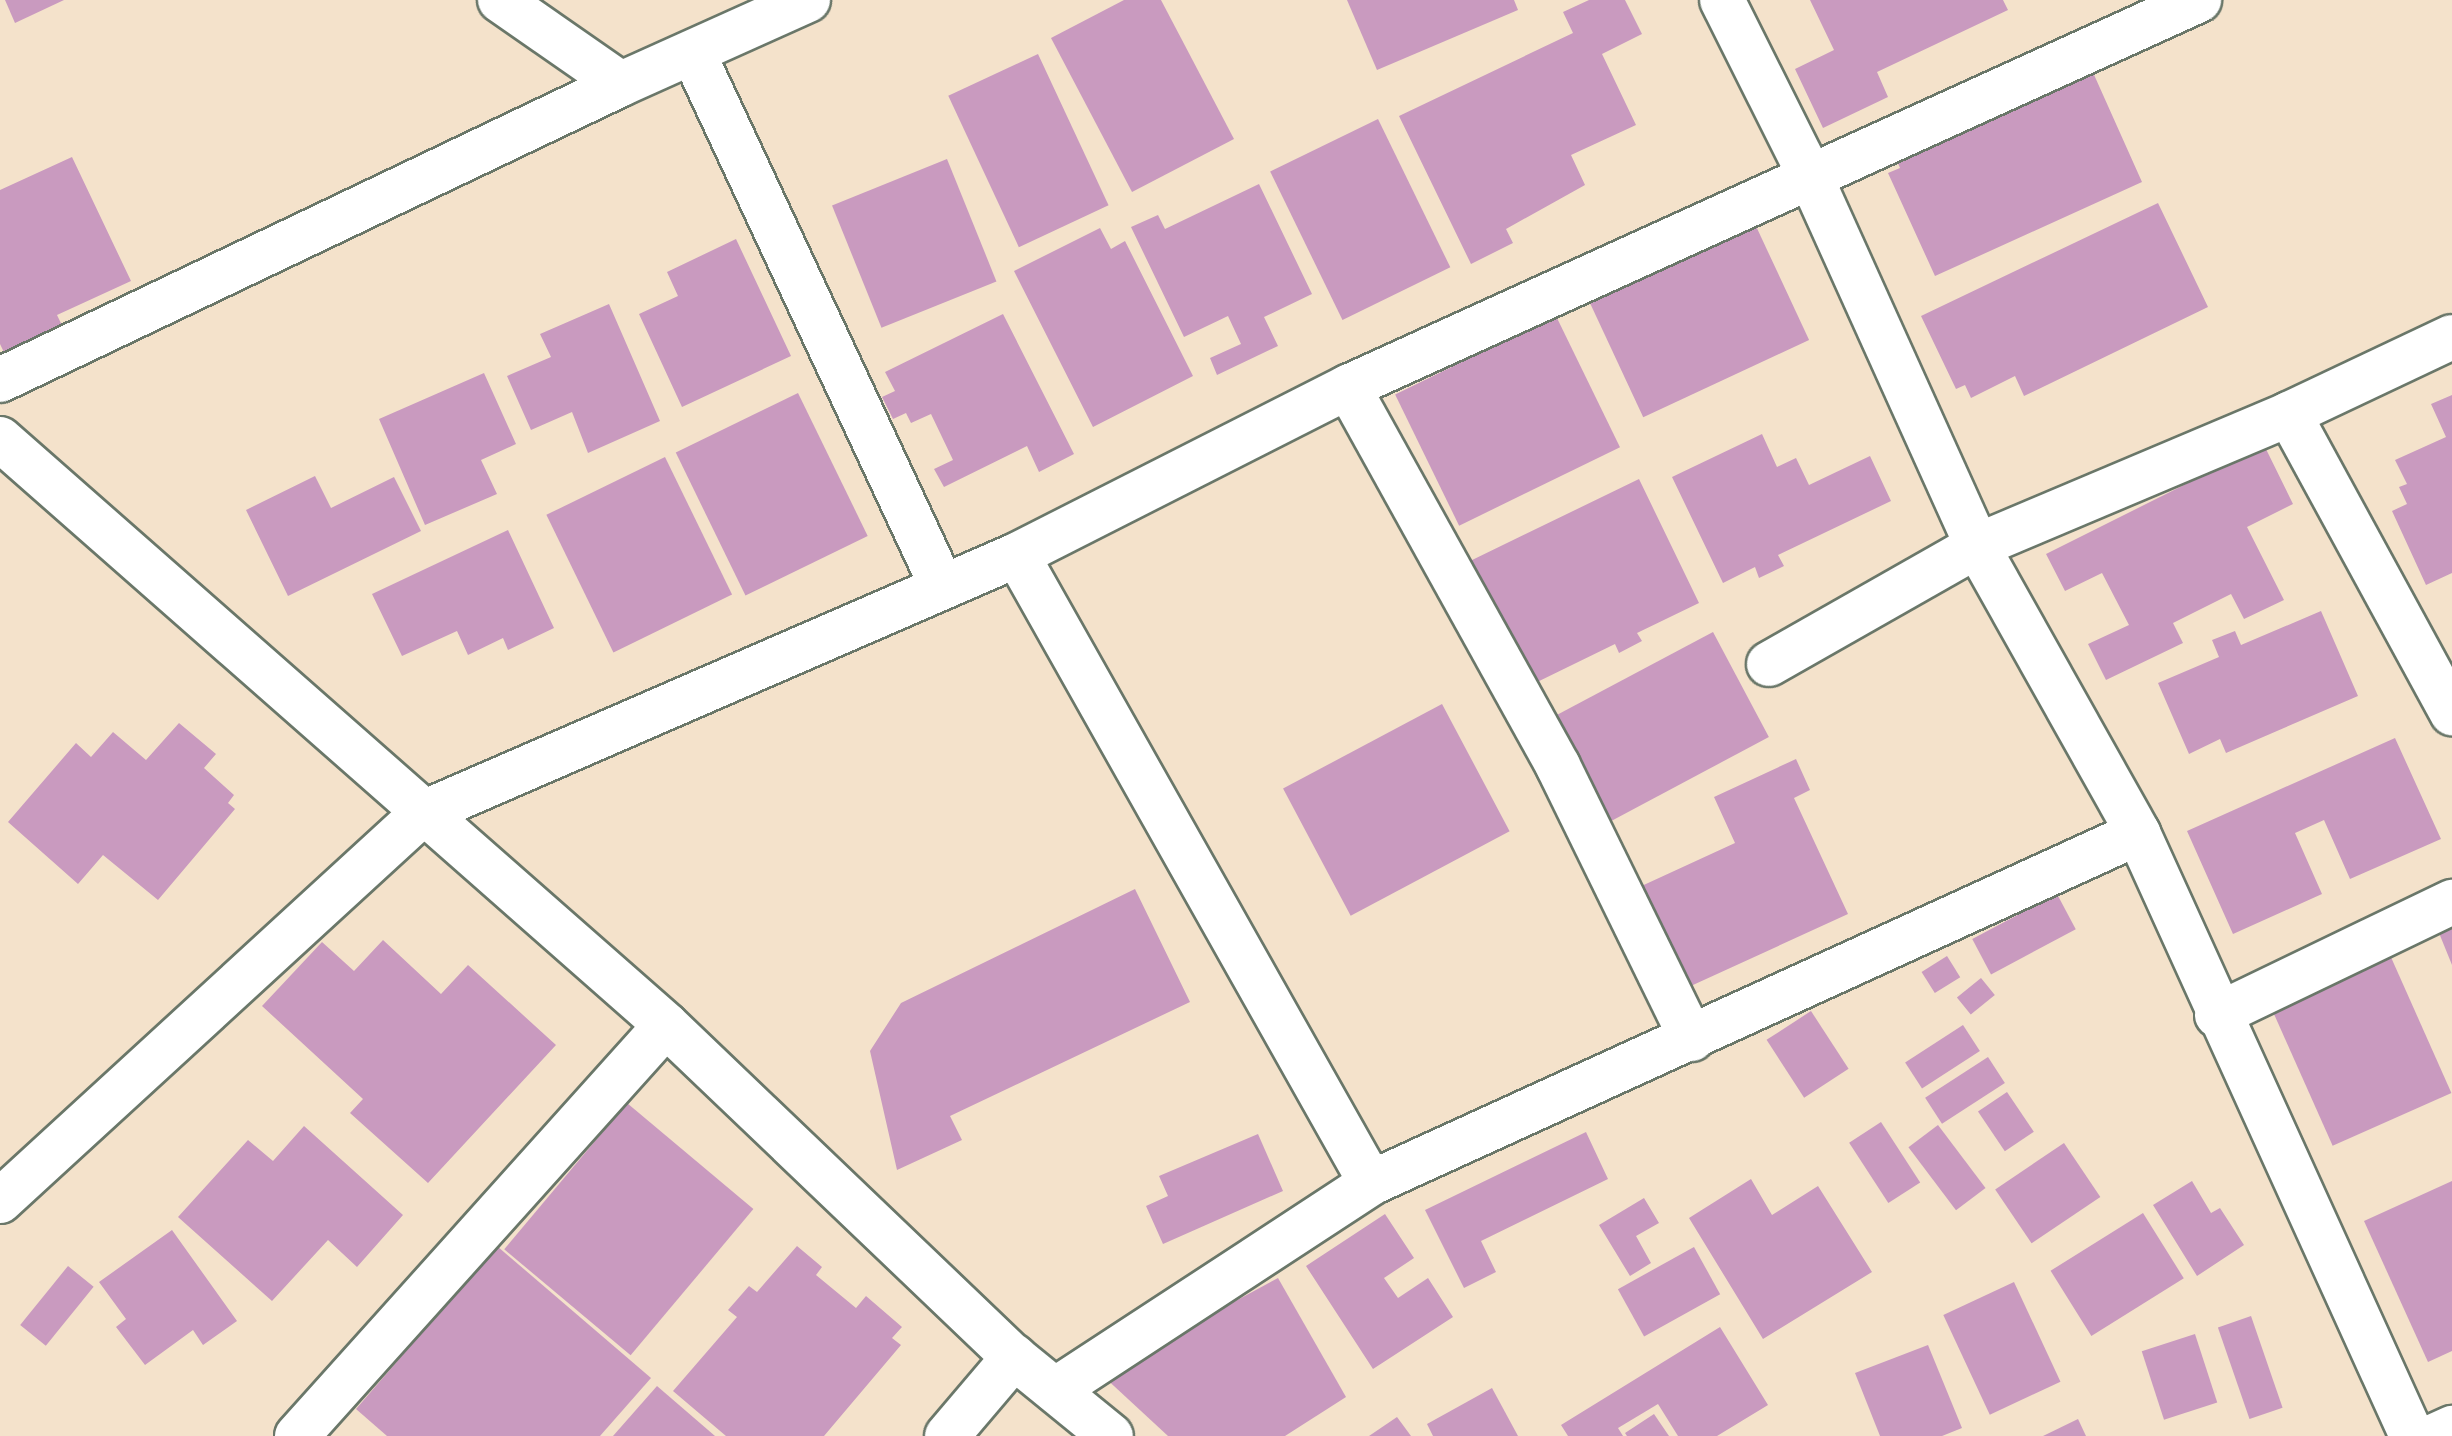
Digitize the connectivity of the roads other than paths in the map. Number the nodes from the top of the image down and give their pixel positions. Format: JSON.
{"nodes":[{"id":1,"x":500,"y":0,"type":"edge"},
{"id":2,"x":808,"y":0,"type":"edge"},
{"id":3,"x":1722,"y":0,"type":"edge"},
{"id":4,"x":2199,"y":0,"type":"edge"},
{"id":5,"x":694,"y":55,"type":"junction"},
{"id":6,"x":621,"y":84,"type":"junction"},
{"id":7,"x":1812,"y":180,"type":"junction"},
{"id":8,"x":2452,"y":337,"type":"edge"},
{"id":9,"x":0,"y":380,"type":"edge"},
{"id":10,"x":1348,"y":387,"type":"junction"},
{"id":11,"x":2289,"y":414,"type":"junction"},
{"id":12,"x":0,"y":439,"type":"edge"},
{"id":13,"x":1977,"y":546,"type":"junction"},
{"id":14,"x":1017,"y":555,"type":"junction"},
{"id":15,"x":941,"y":584,"type":"junction"},
{"id":16,"x":1769,"y":664,"type":"dead end"},
{"id":17,"x":2452,"y":713,"type":"edge"},
{"id":18,"x":423,"y":813,"type":"junction"},
{"id":19,"x":2138,"y":833,"type":"junction"},
{"id":20,"x":2452,"y":902,"type":"edge"},
{"id":21,"x":2217,"y":1015,"type":"junction"},
{"id":22,"x":666,"y":1025,"type":"junction"},
{"id":23,"x":1692,"y":1039,"type":"junction"},
{"id":24,"x":1371,"y":1183,"type":"junction"},
{"id":25,"x":0,"y":1201,"type":"edge"},
{"id":26,"x":1014,"y":1357,"type":"junction"},
{"id":27,"x":1055,"y":1390,"type":"junction"},
{"id":28,"x":2452,"y":1428,"type":"edge"},
{"id":29,"x":297,"y":1436,"type":"edge"},
{"id":30,"x":947,"y":1436,"type":"edge"},
{"id":31,"x":1111,"y":1436,"type":"edge"},
{"id":32,"x":2412,"y":1436,"type":"edge"},
{"id":33,"x":2434,"y":1436,"type":"edge"}],
"edges":[{"from":1,"to":6,"type":"street"},
{"from":2,"to":5,"type":"street"},
{"from":3,"to":7,"type":"street"},
{"from":4,"to":7,"type":"street"},
{"from":5,"to":6,"type":"street"},
{"from":5,"to":15,"type":"street"},
{"from":6,"to":9,"type":"street"},
{"from":7,"to":10,"type":"street"},
{"from":7,"to":13,"type":"street"},
{"from":8,"to":11,"type":"street"},
{"from":10,"to":14,"type":"street"},
{"from":10,"to":23,"type":"street"},
{"from":11,"to":13,"type":"street"},
{"from":11,"to":17,"type":"street"},
{"from":12,"to":18,"type":"street"},
{"from":13,"to":16,"type":"street"},
{"from":13,"to":19,"type":"street"},
{"from":14,"to":15,"type":"street"},
{"from":14,"to":24,"type":"street"},
{"from":15,"to":18,"type":"street"},
{"from":18,"to":22,"type":"street"},
{"from":18,"to":25,"type":"street"},
{"from":19,"to":21,"type":"street"},
{"from":19,"to":23,"type":"street"},
{"from":20,"to":21,"type":"street"},
{"from":21,"to":32,"type":"street"},
{"from":22,"to":26,"type":"street"},
{"from":22,"to":29,"type":"street"},
{"from":23,"to":24,"type":"street"},
{"from":24,"to":27,"type":"street"},
{"from":26,"to":27,"type":"street"},
{"from":26,"to":30,"type":"street"},
{"from":27,"to":31,"type":"street"},
{"from":28,"to":33,"type":"street"}]}
